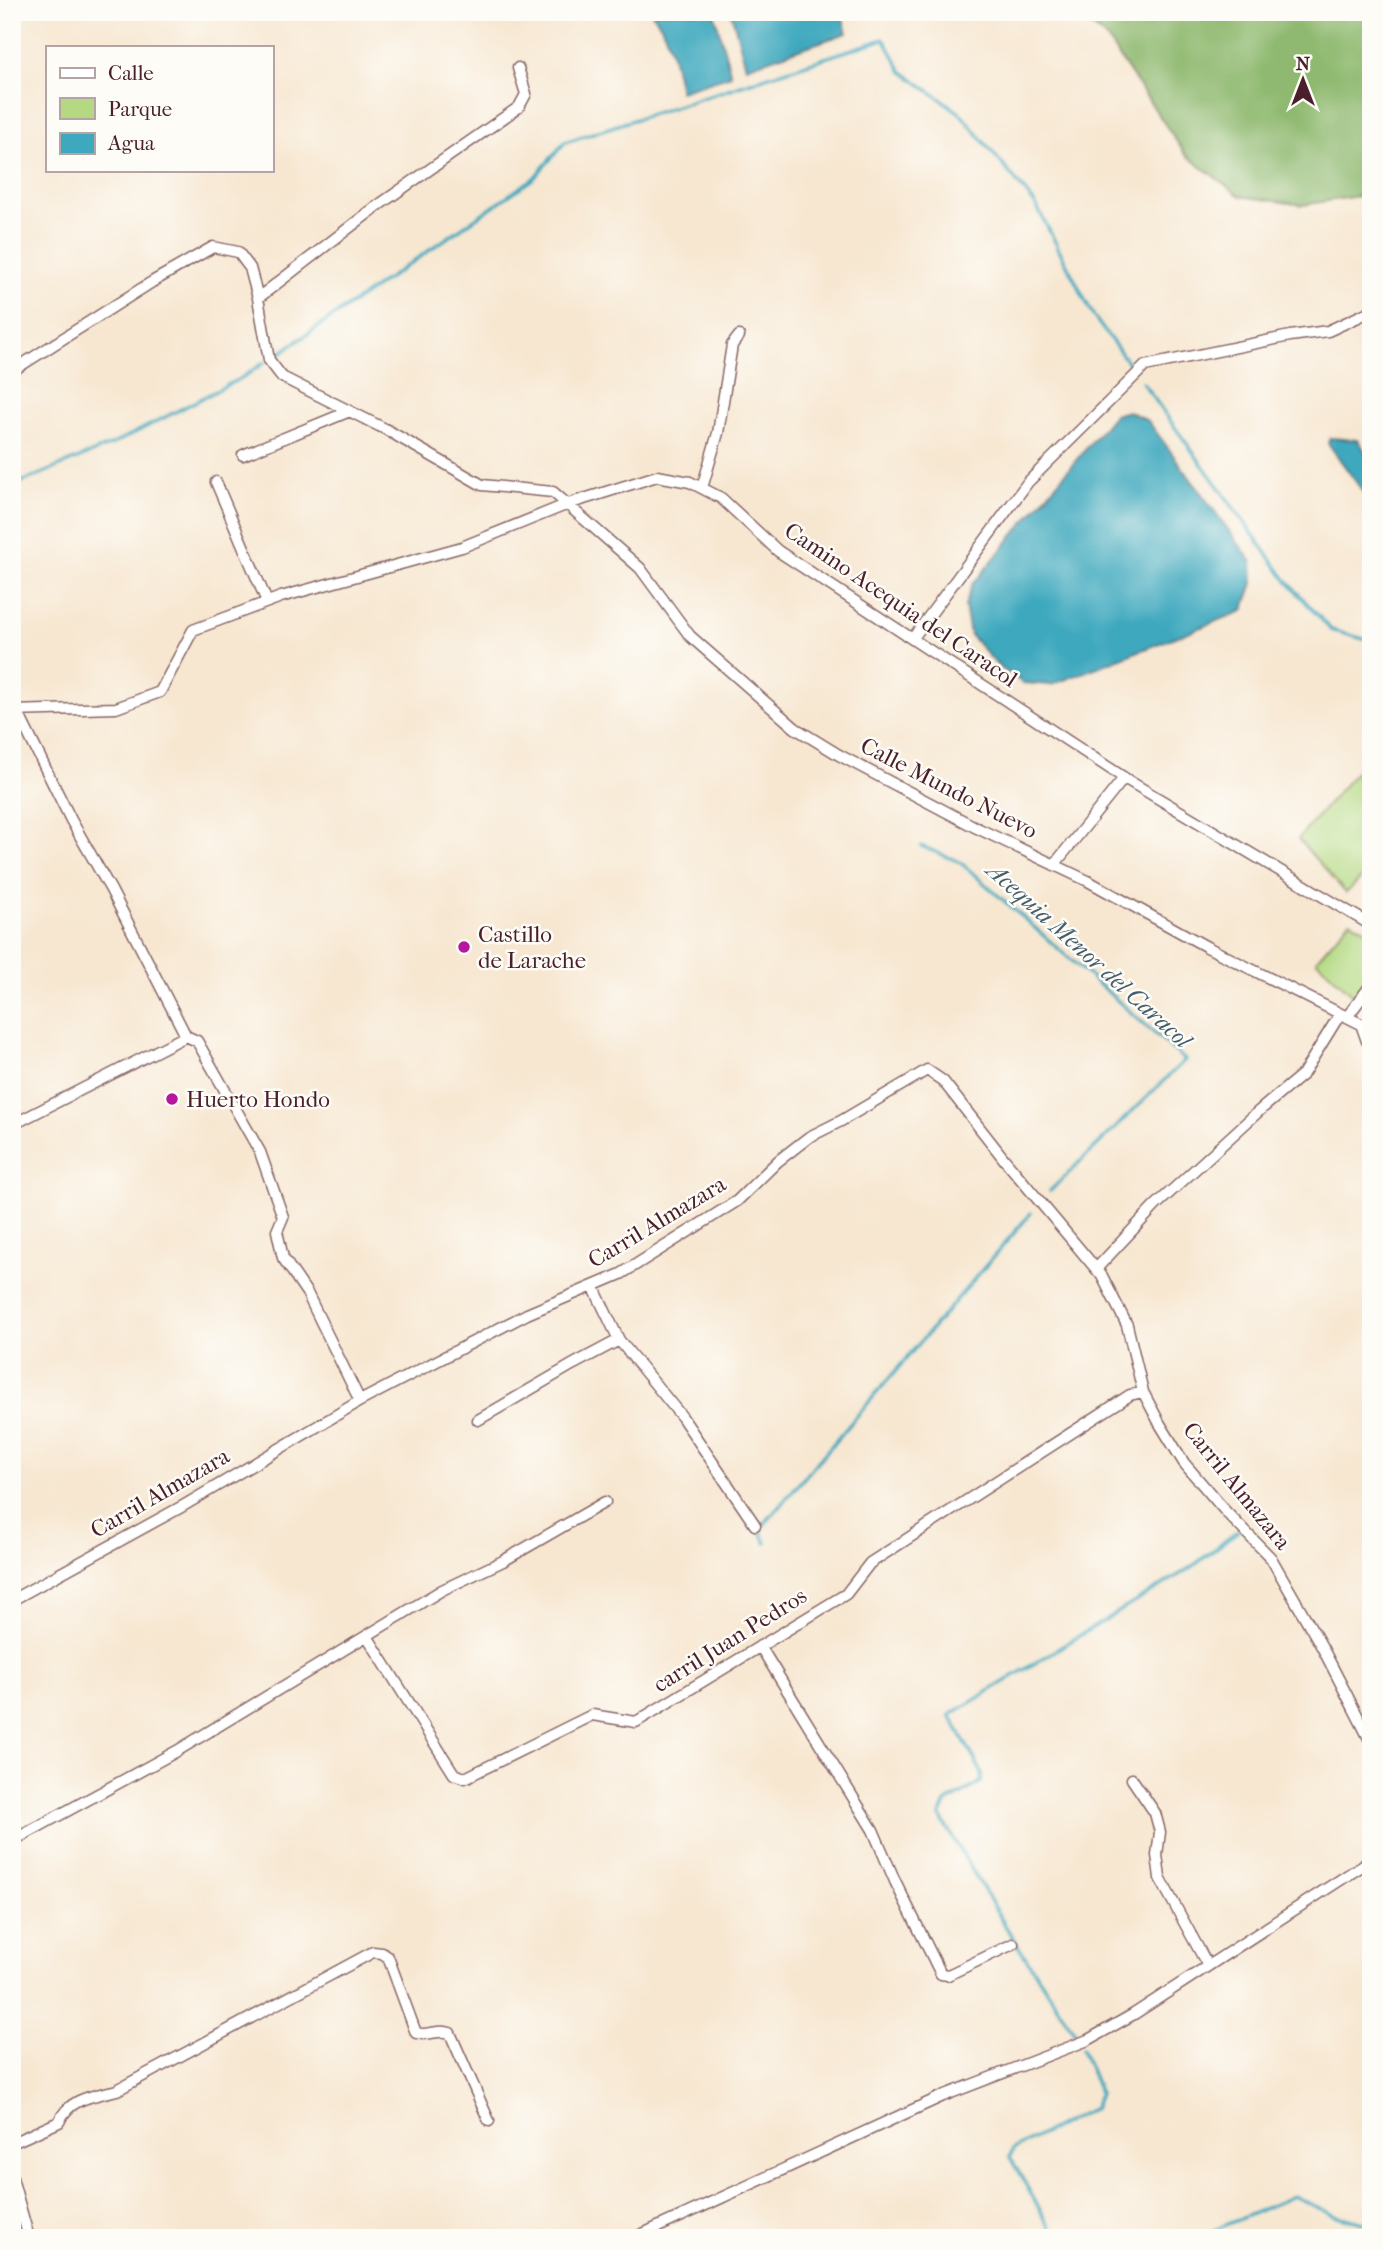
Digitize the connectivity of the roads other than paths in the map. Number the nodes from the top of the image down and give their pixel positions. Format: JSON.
{"nodes":[{"id":1,"x":518,"y":68,"type":"dead end"},
{"id":2,"x":258,"y":298,"type":"junction"},
{"id":3,"x":1371,"y":311,"type":"edge"},
{"id":4,"x":738,"y":336,"type":"dead end"},
{"id":5,"x":12,"y":371,"type":"edge"},
{"id":6,"x":349,"y":411,"type":"junction"},
{"id":7,"x":243,"y":455,"type":"dead end"},
{"id":8,"x":216,"y":482,"type":"dead end"},
{"id":9,"x":702,"y":488,"type":"junction"},
{"id":10,"x":568,"y":504,"type":"junction"},
{"id":11,"x":267,"y":603,"type":"junction"},
{"id":12,"x":914,"y":638,"type":"junction"},
{"id":13,"x":15,"y":711,"type":"edge"},
{"id":14,"x":1124,"y":778,"type":"junction"},
{"id":15,"x":1054,"y":864,"type":"junction"},
{"id":16,"x":1371,"y":925,"type":"edge"},
{"id":17,"x":1371,"y":985,"type":"edge"},
{"id":18,"x":1344,"y":1016,"type":"junction"},
{"id":19,"x":1366,"y":1027,"type":"edge"},
{"id":20,"x":186,"y":1036,"type":"junction"},
{"id":21,"x":1371,"y":1046,"type":"edge"},
{"id":22,"x":12,"y":1125,"type":"edge"},
{"id":23,"x":1096,"y":1269,"type":"junction"},
{"id":24,"x":593,"y":1286,"type":"junction"},
{"id":25,"x":620,"y":1340,"type":"junction"},
{"id":26,"x":1143,"y":1392,"type":"junction"},
{"id":27,"x":360,"y":1401,"type":"junction"},
{"id":28,"x":478,"y":1420,"type":"dead end"},
{"id":29,"x":605,"y":1502,"type":"dead end"},
{"id":30,"x":755,"y":1525,"type":"dead end"},
{"id":31,"x":12,"y":1600,"type":"edge"},
{"id":32,"x":367,"y":1636,"type":"junction"},
{"id":33,"x":760,"y":1646,"type":"junction"},
{"id":34,"x":1371,"y":1742,"type":"edge"},
{"id":35,"x":1132,"y":1779,"type":"dead end"},
{"id":36,"x":12,"y":1841,"type":"edge"},
{"id":37,"x":1371,"y":1860,"type":"edge"},
{"id":38,"x":1013,"y":1944,"type":"dead end"},
{"id":39,"x":1208,"y":1966,"type":"junction"},
{"id":40,"x":489,"y":2121,"type":"dead end"},
{"id":41,"x":12,"y":2143,"type":"edge"},
{"id":42,"x":12,"y":2178,"type":"edge"},
{"id":43,"x":29,"y":2238,"type":"edge"},
{"id":44,"x":634,"y":2238,"type":"edge"}],
"edges":[{"from":1,"to":2,"type":"street"},
{"from":2,"to":5,"type":"street"},
{"from":2,"to":6,"type":"street"},
{"from":3,"to":12,"type":"street"},
{"from":4,"to":9,"type":"street"},
{"from":6,"to":7,"type":"street"},
{"from":6,"to":10,"type":"street"},
{"from":8,"to":11,"type":"street"},
{"from":9,"to":10,"type":"street","name":"Camino Acequia del Caracol"},
{"from":9,"to":12,"type":"street","name":"Camino Acequia del Caracol"},
{"from":10,"to":11,"type":"street","name":"Camino Acequia del Caracol"},
{"from":10,"to":15,"type":"street","name":"Calle Mundo Nuevo"},
{"from":11,"to":13,"type":"street","name":"Camino Acequia del Caracol"},
{"from":12,"to":14,"type":"street","name":"Camino Acequia del Caracol"},
{"from":13,"to":20,"type":"street"},
{"from":14,"to":15,"type":"street"},
{"from":14,"to":16,"type":"street","name":"Camino Acequia del Caracol"},
{"from":15,"to":18,"type":"street","name":"Calle Mundo Nuevo"},
{"from":17,"to":18,"type":"street"},
{"from":18,"to":19,"type":"street","name":"Calle Mundo Nuevo"},
{"from":18,"to":23,"type":"street"},
{"from":19,"to":21,"type":"street"},
{"from":20,"to":22,"type":"street"},
{"from":20,"to":27,"type":"street"},
{"from":23,"to":24,"type":"street","name":"Carril Almazara"},
{"from":23,"to":26,"type":"street","name":"Carril Almazara"},
{"from":24,"to":25,"type":"street"},
{"from":24,"to":27,"type":"street","name":"Carril Almazara"},
{"from":25,"to":28,"type":"street"},
{"from":25,"to":30,"type":"street"},
{"from":26,"to":33,"type":"street","name":"carril Juan Pedros"},
{"from":26,"to":34,"type":"street","name":"Carril Almazara"},
{"from":27,"to":31,"type":"street","name":"Carril Almazara"},
{"from":29,"to":32,"type":"street"},
{"from":32,"to":33,"type":"street","name":"carril Juan Pedros"},
{"from":32,"to":36,"type":"street"},
{"from":33,"to":38,"type":"street"},
{"from":35,"to":39,"type":"street"},
{"from":37,"to":39,"type":"street"},
{"from":39,"to":44,"type":"street"},
{"from":40,"to":41,"type":"street"},
{"from":42,"to":43,"type":"street"}]}
